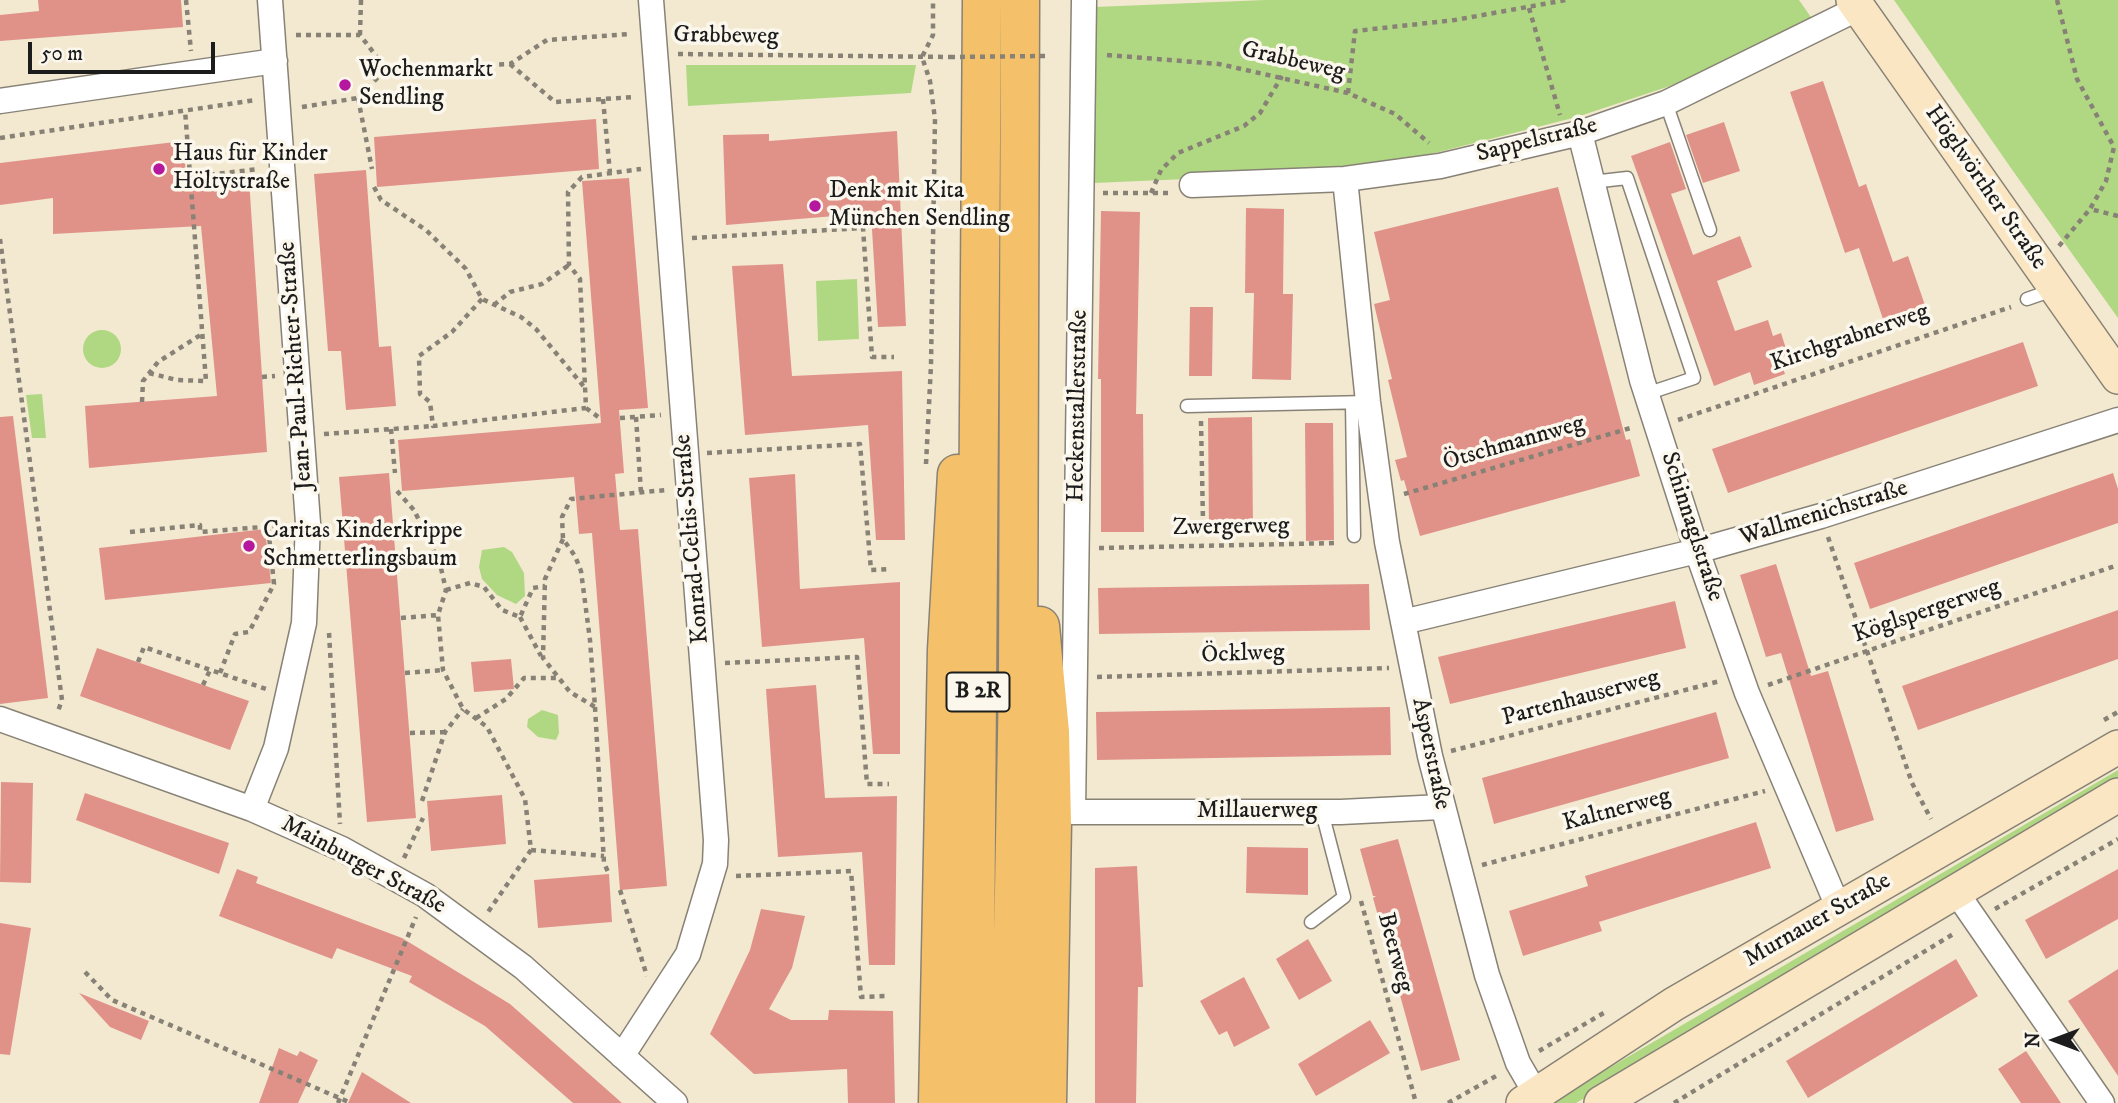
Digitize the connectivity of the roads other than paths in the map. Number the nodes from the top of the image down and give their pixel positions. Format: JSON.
{"nodes":[{"id":1,"x":270,"y":0,"type":"edge"},
{"id":2,"x":651,"y":0,"type":"edge"},
{"id":3,"x":982,"y":0,"type":"edge"},
{"id":4,"x":1020,"y":0,"type":"edge"},
{"id":5,"x":1084,"y":0,"type":"edge"},
{"id":6,"x":1856,"y":4,"type":"edge"},
{"id":7,"x":275,"y":61,"type":"junction"},
{"id":8,"x":0,"y":101,"type":"edge"},
{"id":9,"x":1666,"y":103,"type":"junction"},
{"id":10,"x":1573,"y":134,"type":"junction"},
{"id":11,"x":1345,"y":179,"type":"junction"},
{"id":12,"x":1592,"y":182,"type":"junction"},
{"id":13,"x":1192,"y":185,"type":"road end"},
{"id":14,"x":1710,"y":230,"type":"dead end"},
{"id":15,"x":979,"y":281,"type":"junction"},
{"id":16,"x":2118,"y":377,"type":"edge"},
{"id":17,"x":1646,"y":394,"type":"junction"},
{"id":18,"x":1360,"y":402,"type":"junction"},
{"id":19,"x":1187,"y":406,"type":"dead end"},
{"id":20,"x":2118,"y":420,"type":"edge"},
{"id":21,"x":1017,"y":502,"type":"junction"},
{"id":22,"x":1354,"y":536,"type":"dead end"},
{"id":23,"x":1698,"y":551,"type":"junction"},
{"id":24,"x":1403,"y":622,"type":"junction"},
{"id":25,"x":0,"y":719,"type":"edge"},
{"id":26,"x":2118,"y":747,"type":"edge"},
{"id":27,"x":2118,"y":795,"type":"edge"},
{"id":28,"x":1441,"y":807,"type":"junction"},
{"id":29,"x":252,"y":808,"type":"junction"},
{"id":30,"x":1322,"y":812,"type":"junction"},
{"id":31,"x":1073,"y":813,"type":"joint"},
{"id":32,"x":1956,"y":892,"type":"junction"},
{"id":33,"x":1839,"y":909,"type":"junction"},
{"id":34,"x":1311,"y":922,"type":"dead end"},
{"id":35,"x":622,"y":1056,"type":"junction"},
{"id":36,"x":1529,"y":1099,"type":"edge"},
{"id":37,"x":675,"y":1103,"type":"edge"},
{"id":38,"x":938,"y":1103,"type":"edge"},
{"id":39,"x":974,"y":1103,"type":"edge"},
{"id":40,"x":1010,"y":1103,"type":"edge"},
{"id":41,"x":1047,"y":1103,"type":"edge"},
{"id":42,"x":1601,"y":1103,"type":"edge"},
{"id":43,"x":2102,"y":1103,"type":"edge"}],
"edges":[{"from":1,"to":7,"type":"street","name":"Jean-Paul-Richter-Straße"},
{"from":2,"to":35,"type":"street","name":"Konrad-Celtis-Straße"},
{"from":3,"to":15,"type":"highway","number":"B 2R"},
{"from":4,"to":21,"type":"highway","number":"B 2R"},
{"from":5,"to":31,"type":"street","name":"Heckenstallerstraße"},
{"from":6,"to":9,"type":"street","name":"Sappelstraße"},
{"from":6,"to":16,"type":"main road","name":"Höglwörther Straße"},
{"from":7,"to":8,"type":"street"},
{"from":7,"to":29,"type":"street","name":"Jean-Paul-Richter-Straße"},
{"from":9,"to":10,"type":"street","name":"Sappelstraße"},
{"from":9,"to":14,"type":"lane"},
{"from":10,"to":11,"type":"street","name":"Sappelstraße"},
{"from":10,"to":12,"type":"street","name":"Schinnaglstraße"},
{"from":11,"to":13,"type":"street","name":"Sappelstraße"},
{"from":11,"to":18,"type":"street","name":"Asperstraße"},
{"from":12,"to":17,"type":"street","name":"Schinnaglstraße"},
{"from":12,"to":17,"type":"lane"},
{"from":15,"to":38,"type":"highway"},
{"from":15,"to":39,"type":"highway","number":"B 2R"},
{"from":17,"to":23,"type":"street","name":"Schinnaglstraße"},
{"from":18,"to":19,"type":"lane"},
{"from":18,"to":22,"type":"lane"},
{"from":18,"to":24,"type":"street","name":"Asperstraße"},
{"from":20,"to":23,"type":"street","name":"Wallmenichstraße"},
{"from":21,"to":40,"type":"highway","number":"B 2R"},
{"from":21,"to":41,"type":"highway"},
{"from":23,"to":24,"type":"street","name":"Wallmenichstraße"},
{"from":23,"to":33,"type":"street","name":"Schinnaglstraße"},
{"from":24,"to":28,"type":"street","name":"Asperstraße"},
{"from":25,"to":29,"type":"street","name":"Mainburger Straße"},
{"from":26,"to":33,"type":"main road","name":"Murnauer Straße"},
{"from":27,"to":32,"type":"main road","name":"Murnauer Straße"},
{"from":28,"to":30,"type":"street","name":"Millauerweg"},
{"from":28,"to":36,"type":"street","name":"Asperstraße"},
{"from":29,"to":35,"type":"street","name":"Mainburger Straße"},
{"from":30,"to":31,"type":"street","name":"Millauerweg"},
{"from":30,"to":34,"type":"lane"},
{"from":32,"to":42,"type":"main road","name":"Murnauer Straße"},
{"from":32,"to":43,"type":"street"},
{"from":33,"to":36,"type":"main road","name":"Murnauer Straße"},
{"from":35,"to":37,"type":"street","name":"Mainburger Straße"}]}
